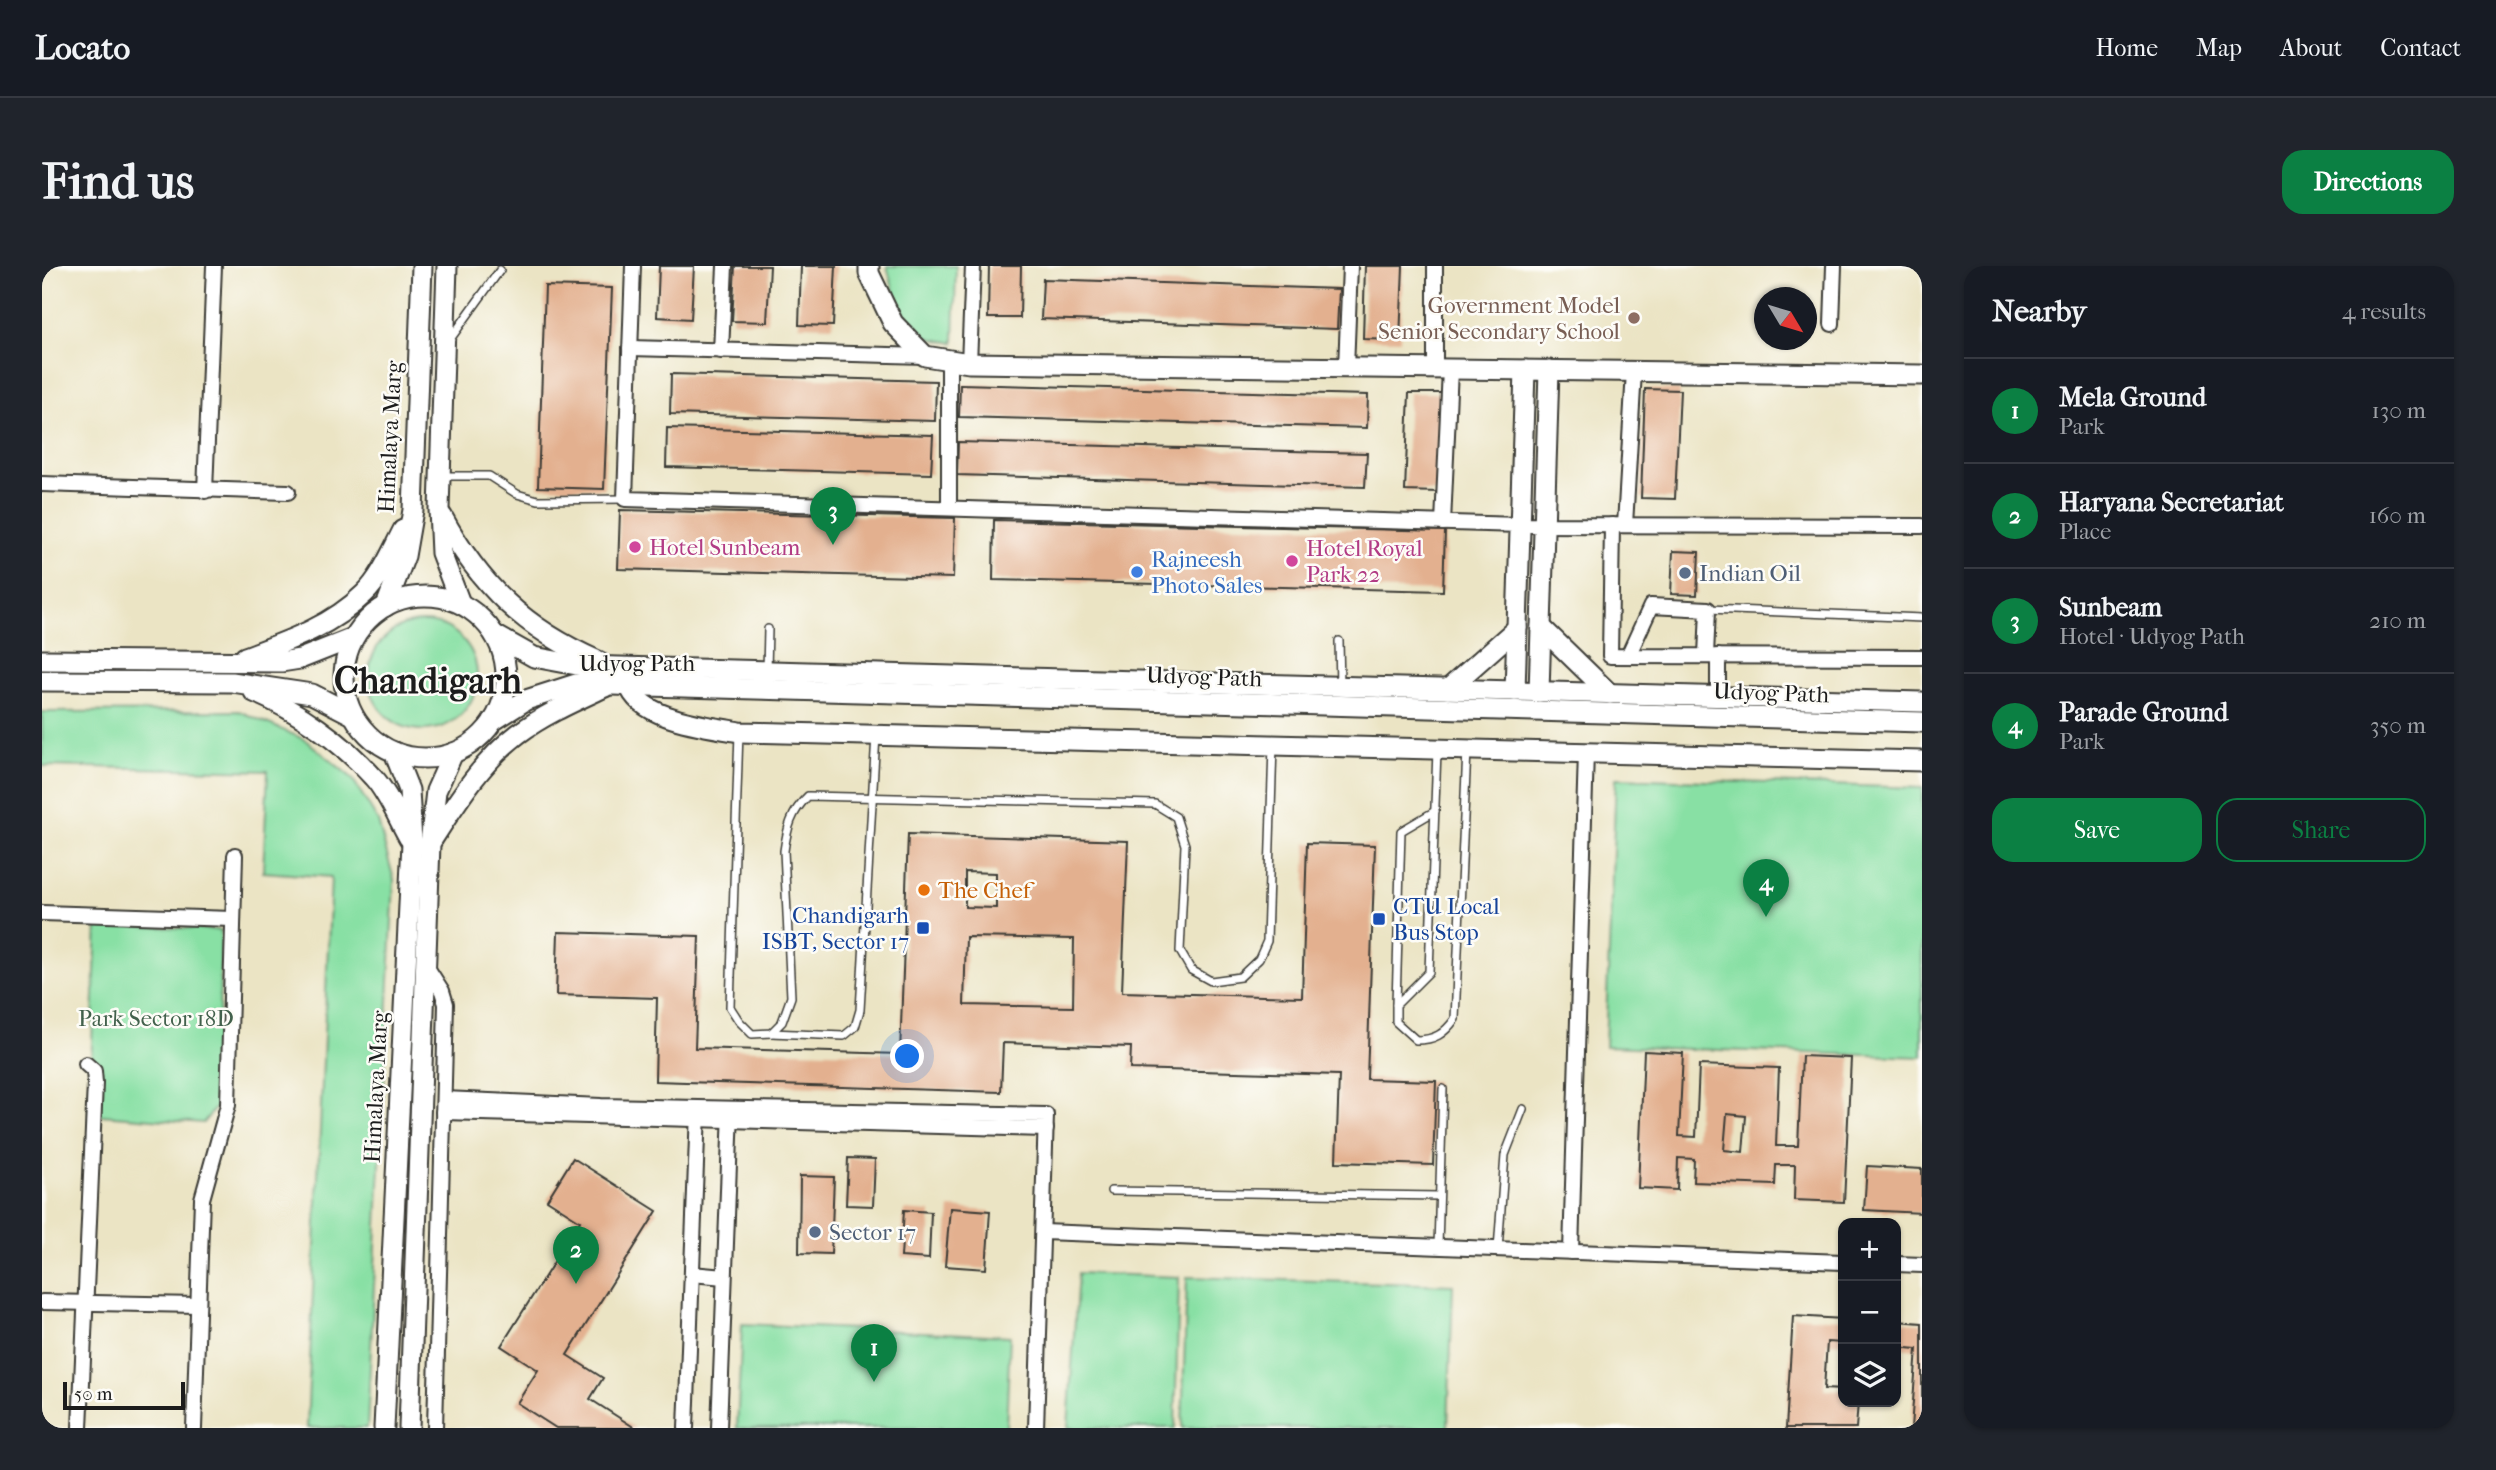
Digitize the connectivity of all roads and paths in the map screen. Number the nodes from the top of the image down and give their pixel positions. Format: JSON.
{"nodes":[{"id":1,"x":214,"y":266,"type":"edge"},
{"id":2,"x":422,"y":266,"type":"edge"},
{"id":3,"x":447,"y":266,"type":"edge"},
{"id":4,"x":632,"y":266,"type":"edge"},
{"id":5,"x":725,"y":266,"type":"edge"},
{"id":6,"x":869,"y":266,"type":"edge"},
{"id":7,"x":973,"y":266,"type":"edge"},
{"id":8,"x":1350,"y":266,"type":"edge"},
{"id":9,"x":1435,"y":266,"type":"edge"},
{"id":10,"x":1834,"y":266,"type":"edge"},
{"id":11,"x":500,"y":270,"type":"dead end"},
{"id":12,"x":1832,"y":324,"type":"dead end"},
{"id":13,"x":445,"y":346,"type":"junction"},
{"id":14,"x":630,"y":348,"type":"junction"},
{"id":15,"x":721,"y":351,"type":"junction"},
{"id":16,"x":925,"y":356,"type":"junction"},
{"id":17,"x":949,"y":360,"type":"junction"},
{"id":18,"x":969,"y":363,"type":"junction"},
{"id":19,"x":1346,"y":368,"type":"junction"},
{"id":20,"x":1442,"y":369,"type":"junction"},
{"id":21,"x":1525,"y":370,"type":"junction"},
{"id":22,"x":1549,"y":370,"type":"junction"},
{"id":23,"x":1633,"y":371,"type":"junction"},
{"id":24,"x":1922,"y":374,"type":"edge"},
{"id":25,"x":440,"y":476,"type":"junction"},
{"id":26,"x":42,"y":484,"type":"edge"},
{"id":27,"x":205,"y":491,"type":"junction"},
{"id":28,"x":288,"y":492,"type":"dead end"},
{"id":29,"x":625,"y":499,"type":"junction"},
{"id":30,"x":439,"y":509,"type":"junction"},
{"id":31,"x":949,"y":509,"type":"junction"},
{"id":32,"x":413,"y":510,"type":"junction"},
{"id":33,"x":1443,"y":523,"type":"junction"},
{"id":34,"x":1520,"y":525,"type":"junction"},
{"id":35,"x":1544,"y":525,"type":"junction"},
{"id":36,"x":1618,"y":525,"type":"junction"},
{"id":37,"x":1922,"y":526,"type":"edge"},
{"id":38,"x":460,"y":603,"type":"junction"},
{"id":39,"x":386,"y":606,"type":"junction"},
{"id":40,"x":1708,"y":609,"type":"junction"},
{"id":41,"x":1922,"y":618,"type":"edge"},
{"id":42,"x":1541,"y":627,"type":"junction"},
{"id":43,"x":1517,"y":628,"type":"junction"},
{"id":44,"x":768,"y":629,"type":"dead end"},
{"id":45,"x":495,"y":635,"type":"junction"},
{"id":46,"x":353,"y":638,"type":"junction"},
{"id":47,"x":1339,"y":640,"type":"dead end"},
{"id":48,"x":1628,"y":656,"type":"junction"},
{"id":49,"x":1712,"y":656,"type":"junction"},
{"id":50,"x":1922,"y":657,"type":"edge"},
{"id":51,"x":42,"y":660,"type":"edge"},
{"id":52,"x":234,"y":661,"type":"junction"},
{"id":53,"x":767,"y":671,"type":"junction"},
{"id":54,"x":610,"y":676,"type":"junction"},
{"id":55,"x":42,"y":681,"type":"edge"},
{"id":56,"x":232,"y":682,"type":"junction"},
{"id":57,"x":629,"y":685,"type":"junction"},
{"id":58,"x":1340,"y":686,"type":"junction"},
{"id":59,"x":1448,"y":689,"type":"junction"},
{"id":60,"x":1515,"y":691,"type":"junction"},
{"id":61,"x":1539,"y":692,"type":"junction"},
{"id":62,"x":1610,"y":694,"type":"junction"},
{"id":63,"x":1718,"y":697,"type":"junction"},
{"id":64,"x":1922,"y":702,"type":"edge"},
{"id":65,"x":353,"y":715,"type":"junction"},
{"id":66,"x":493,"y":721,"type":"junction"},
{"id":67,"x":1922,"y":722,"type":"edge"},
{"id":68,"x":738,"y":732,"type":"junction"},
{"id":69,"x":876,"y":735,"type":"junction"},
{"id":70,"x":1273,"y":745,"type":"junction"},
{"id":71,"x":1437,"y":749,"type":"junction"},
{"id":72,"x":1467,"y":749,"type":"junction"},
{"id":73,"x":394,"y":752,"type":"junction"},
{"id":74,"x":1586,"y":752,"type":"junction"},
{"id":75,"x":453,"y":753,"type":"junction"},
{"id":76,"x":1922,"y":761,"type":"edge"},
{"id":77,"x":872,"y":798,"type":"junction"},
{"id":78,"x":1435,"y":811,"type":"junction"},
{"id":79,"x":421,"y":843,"type":"junction"},
{"id":80,"x":235,"y":855,"type":"dead end"},
{"id":81,"x":42,"y":913,"type":"edge"},
{"id":82,"x":233,"y":919,"type":"junction"},
{"id":83,"x":425,"y":965,"type":"junction"},
{"id":84,"x":1396,"y":1004,"type":"junction"},
{"id":85,"x":771,"y":1033,"type":"junction"},
{"id":86,"x":86,"y":1064,"type":"dead end"},
{"id":87,"x":1443,"y":1089,"type":"dead end"},
{"id":88,"x":443,"y":1106,"type":"junction"},
{"id":89,"x":1523,"y":1109,"type":"dead end"},
{"id":90,"x":698,"y":1114,"type":"junction"},
{"id":91,"x":731,"y":1115,"type":"junction"},
{"id":92,"x":1111,"y":1191,"type":"dead end"},
{"id":93,"x":1439,"y":1196,"type":"junction"},
{"id":94,"x":1042,"y":1232,"type":"junction"},
{"id":95,"x":1438,"y":1247,"type":"junction"},
{"id":96,"x":1498,"y":1249,"type":"junction"},
{"id":97,"x":1572,"y":1252,"type":"junction"},
{"id":98,"x":1838,"y":1262,"type":"edge"},
{"id":99,"x":1901,"y":1264,"type":"edge"},
{"id":100,"x":1922,"y":1265,"type":"edge"},
{"id":101,"x":692,"y":1274,"type":"junction"},
{"id":102,"x":724,"y":1276,"type":"junction"},
{"id":103,"x":42,"y":1301,"type":"edge"},
{"id":104,"x":84,"y":1303,"type":"junction"},
{"id":105,"x":198,"y":1306,"type":"junction"},
{"id":106,"x":80,"y":1428,"type":"edge"},
{"id":107,"x":194,"y":1428,"type":"edge"},
{"id":108,"x":384,"y":1428,"type":"edge"},
{"id":109,"x":409,"y":1428,"type":"edge"},
{"id":110,"x":435,"y":1428,"type":"edge"},
{"id":111,"x":686,"y":1428,"type":"edge"},
{"id":112,"x":719,"y":1428,"type":"edge"},
{"id":113,"x":1036,"y":1428,"type":"edge"}],
"edges":[{"from":1,"to":27,"type":"street"},
{"from":2,"to":32,"type":"main road","name":"Himalaya Marg"},
{"from":3,"to":13,"type":"main road"},
{"from":4,"to":14,"type":"street"},
{"from":5,"to":15,"type":"street"},
{"from":6,"to":16,"type":"main road"},
{"from":7,"to":18,"type":"street"},
{"from":8,"to":19,"type":"street"},
{"from":9,"to":20,"type":"street"},
{"from":10,"to":12,"type":"street"},
{"from":11,"to":13,"type":"lane"},
{"from":13,"to":25,"type":"main road"},
{"from":14,"to":15,"type":"street"},
{"from":14,"to":29,"type":"street"},
{"from":15,"to":16,"type":"street"},
{"from":16,"to":17,"type":"main road"},
{"from":17,"to":18,"type":"main road"},
{"from":17,"to":31,"type":"street"},
{"from":18,"to":19,"type":"main road"},
{"from":19,"to":20,"type":"main road"},
{"from":20,"to":21,"type":"main road"},
{"from":20,"to":33,"type":"street"},
{"from":21,"to":22,"type":"main road"},
{"from":21,"to":34,"type":"main road"},
{"from":22,"to":23,"type":"main road"},
{"from":22,"to":35,"type":"main road"},
{"from":23,"to":24,"type":"main road"},
{"from":23,"to":36,"type":"street"},
{"from":25,"to":29,"type":"lane"},
{"from":25,"to":30,"type":"main road"},
{"from":26,"to":27,"type":"street"},
{"from":27,"to":28,"type":"street"},
{"from":29,"to":31,"type":"street"},
{"from":30,"to":38,"type":"main road"},
{"from":30,"to":54,"type":"main road"},
{"from":31,"to":33,"type":"street"},
{"from":32,"to":39,"type":"main road","name":"Himalaya Marg"},
{"from":32,"to":52,"type":"main road"},
{"from":33,"to":34,"type":"street"},
{"from":34,"to":35,"type":"street"},
{"from":34,"to":43,"type":"main road"},
{"from":35,"to":36,"type":"street"},
{"from":35,"to":42,"type":"main road"},
{"from":36,"to":37,"type":"street"},
{"from":36,"to":48,"type":"street"},
{"from":38,"to":39,"type":"main road"},
{"from":38,"to":45,"type":"main road"},
{"from":39,"to":46,"type":"main road"},
{"from":40,"to":41,"type":"lane"},
{"from":40,"to":48,"type":"street"},
{"from":40,"to":49,"type":"street"},
{"from":42,"to":61,"type":"main road"},
{"from":42,"to":62,"type":"main road"},
{"from":43,"to":59,"type":"main road"},
{"from":43,"to":60,"type":"main road"},
{"from":44,"to":53,"type":"lane"},
{"from":45,"to":54,"type":"main road","name":"Udyog Path"},
{"from":45,"to":66,"type":"main road"},
{"from":46,"to":52,"type":"main road"},
{"from":46,"to":65,"type":"main road"},
{"from":47,"to":58,"type":"lane"},
{"from":48,"to":49,"type":"street"},
{"from":49,"to":50,"type":"street"},
{"from":49,"to":63,"type":"street"},
{"from":51,"to":52,"type":"main road"},
{"from":53,"to":54,"type":"main road","name":"Udyog Path"},
{"from":53,"to":58,"type":"main road","name":"Udyog Path"},
{"from":54,"to":57,"type":"main road","name":"Udyog Path"},
{"from":54,"to":66,"type":"main road","name":"Udyog Path"},
{"from":54,"to":79,"type":"main road"},
{"from":55,"to":56,"type":"main road"},
{"from":56,"to":65,"type":"main road"},
{"from":56,"to":79,"type":"main road"},
{"from":57,"to":67,"type":"main road","name":"Udyog Path"},
{"from":57,"to":68,"type":"main road"},
{"from":58,"to":59,"type":"main road","name":"Udyog Path"},
{"from":59,"to":60,"type":"main road","name":"Udyog Path"},
{"from":60,"to":61,"type":"main road","name":"Udyog Path"},
{"from":61,"to":62,"type":"main road","name":"Udyog Path"},
{"from":62,"to":63,"type":"main road","name":"Udyog Path"},
{"from":63,"to":64,"type":"main road","name":"Udyog Path"},
{"from":65,"to":73,"type":"main road"},
{"from":66,"to":75,"type":"main road"},
{"from":68,"to":69,"type":"main road"},
{"from":68,"to":85,"type":"lane"},
{"from":69,"to":70,"type":"main road"},
{"from":69,"to":77,"type":"lane"},
{"from":70,"to":71,"type":"main road"},
{"from":70,"to":77,"type":"lane"},
{"from":71,"to":72,"type":"main road"},
{"from":71,"to":78,"type":"lane"},
{"from":72,"to":74,"type":"main road"},
{"from":72,"to":84,"type":"lane"},
{"from":73,"to":75,"type":"main road"},
{"from":73,"to":79,"type":"main road","name":"Himalaya Marg"},
{"from":74,"to":76,"type":"main road"},
{"from":74,"to":97,"type":"street"},
{"from":75,"to":79,"type":"main road","name":"Himalaya Marg"},
{"from":77,"to":85,"type":"lane"},
{"from":77,"to":85,"type":"lane"},
{"from":78,"to":84,"type":"lane"},
{"from":78,"to":84,"type":"lane"},
{"from":79,"to":83,"type":"main road","name":"Himalaya Marg"},
{"from":79,"to":108,"type":"main road","name":"Himalaya Marg"},
{"from":80,"to":82,"type":"street"},
{"from":81,"to":82,"type":"street"},
{"from":82,"to":105,"type":"street"},
{"from":83,"to":88,"type":"street"},
{"from":83,"to":109,"type":"main road","name":"Himalaya Marg"},
{"from":86,"to":104,"type":"street"},
{"from":87,"to":93,"type":"lane"},
{"from":88,"to":90,"type":"street"},
{"from":88,"to":110,"type":"street"},
{"from":89,"to":96,"type":"lane"},
{"from":90,"to":91,"type":"street"},
{"from":90,"to":101,"type":"street"},
{"from":91,"to":94,"type":"street"},
{"from":91,"to":102,"type":"street"},
{"from":92,"to":93,"type":"lane"},
{"from":93,"to":95,"type":"lane"},
{"from":94,"to":95,"type":"street"},
{"from":94,"to":113,"type":"street"},
{"from":95,"to":96,"type":"street"},
{"from":96,"to":97,"type":"street"},
{"from":97,"to":98,"type":"street"},
{"from":99,"to":100,"type":"street"},
{"from":101,"to":102,"type":"street"},
{"from":101,"to":111,"type":"street"},
{"from":102,"to":112,"type":"street"},
{"from":103,"to":104,"type":"street"},
{"from":104,"to":105,"type":"street"},
{"from":104,"to":106,"type":"street"},
{"from":105,"to":107,"type":"street"}]}
